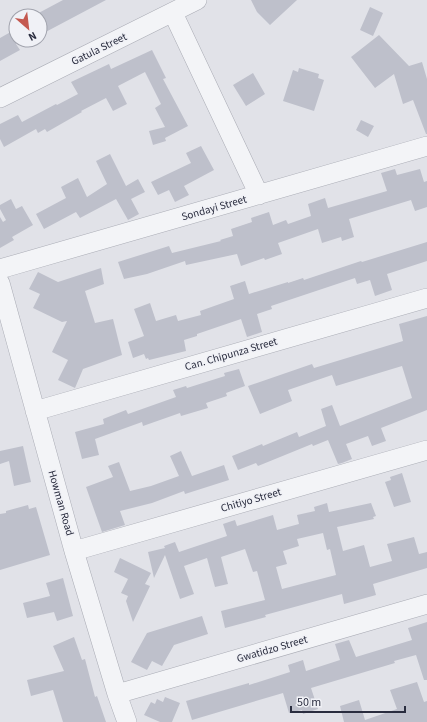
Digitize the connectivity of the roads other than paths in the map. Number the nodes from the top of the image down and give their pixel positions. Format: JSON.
{"nodes":[{"id":1,"x":197,"y":0,"type":"edge"},
{"id":2,"x":173,"y":13,"type":"junction"},
{"id":3,"x":0,"y":98,"type":"edge"},
{"id":4,"x":427,"y":146,"type":"edge"},
{"id":5,"x":259,"y":195,"type":"junction"},
{"id":6,"x":0,"y":269,"type":"edge"},
{"id":7,"x":0,"y":283,"type":"edge"},
{"id":8,"x":427,"y":298,"type":"edge"},
{"id":9,"x":35,"y":411,"type":"junction"},
{"id":10,"x":427,"y":450,"type":"edge"},
{"id":11,"x":74,"y":551,"type":"junction"},
{"id":12,"x":427,"y":604,"type":"edge"},
{"id":13,"x":117,"y":694,"type":"junction"},
{"id":14,"x":127,"y":722,"type":"edge"}],
"edges":[{"from":1,"to":2,"type":"street","name":"Gatula Street"},
{"from":2,"to":3,"type":"street","name":"Gatula Street"},
{"from":2,"to":5,"type":"street"},
{"from":4,"to":5,"type":"street","name":"Sondayi Street"},
{"from":5,"to":6,"type":"street","name":"Sondayi Street"},
{"from":7,"to":9,"type":"street","name":"Howman Road"},
{"from":8,"to":9,"type":"street","name":"Can. Chipunza Street"},
{"from":9,"to":11,"type":"street","name":"Howman Road"},
{"from":10,"to":11,"type":"street","name":"Chitiyo Street"},
{"from":11,"to":13,"type":"street","name":"Howman Road"},
{"from":12,"to":13,"type":"street","name":"Gwatidzo Street"},
{"from":13,"to":14,"type":"street","name":"Howman Road"}]}
